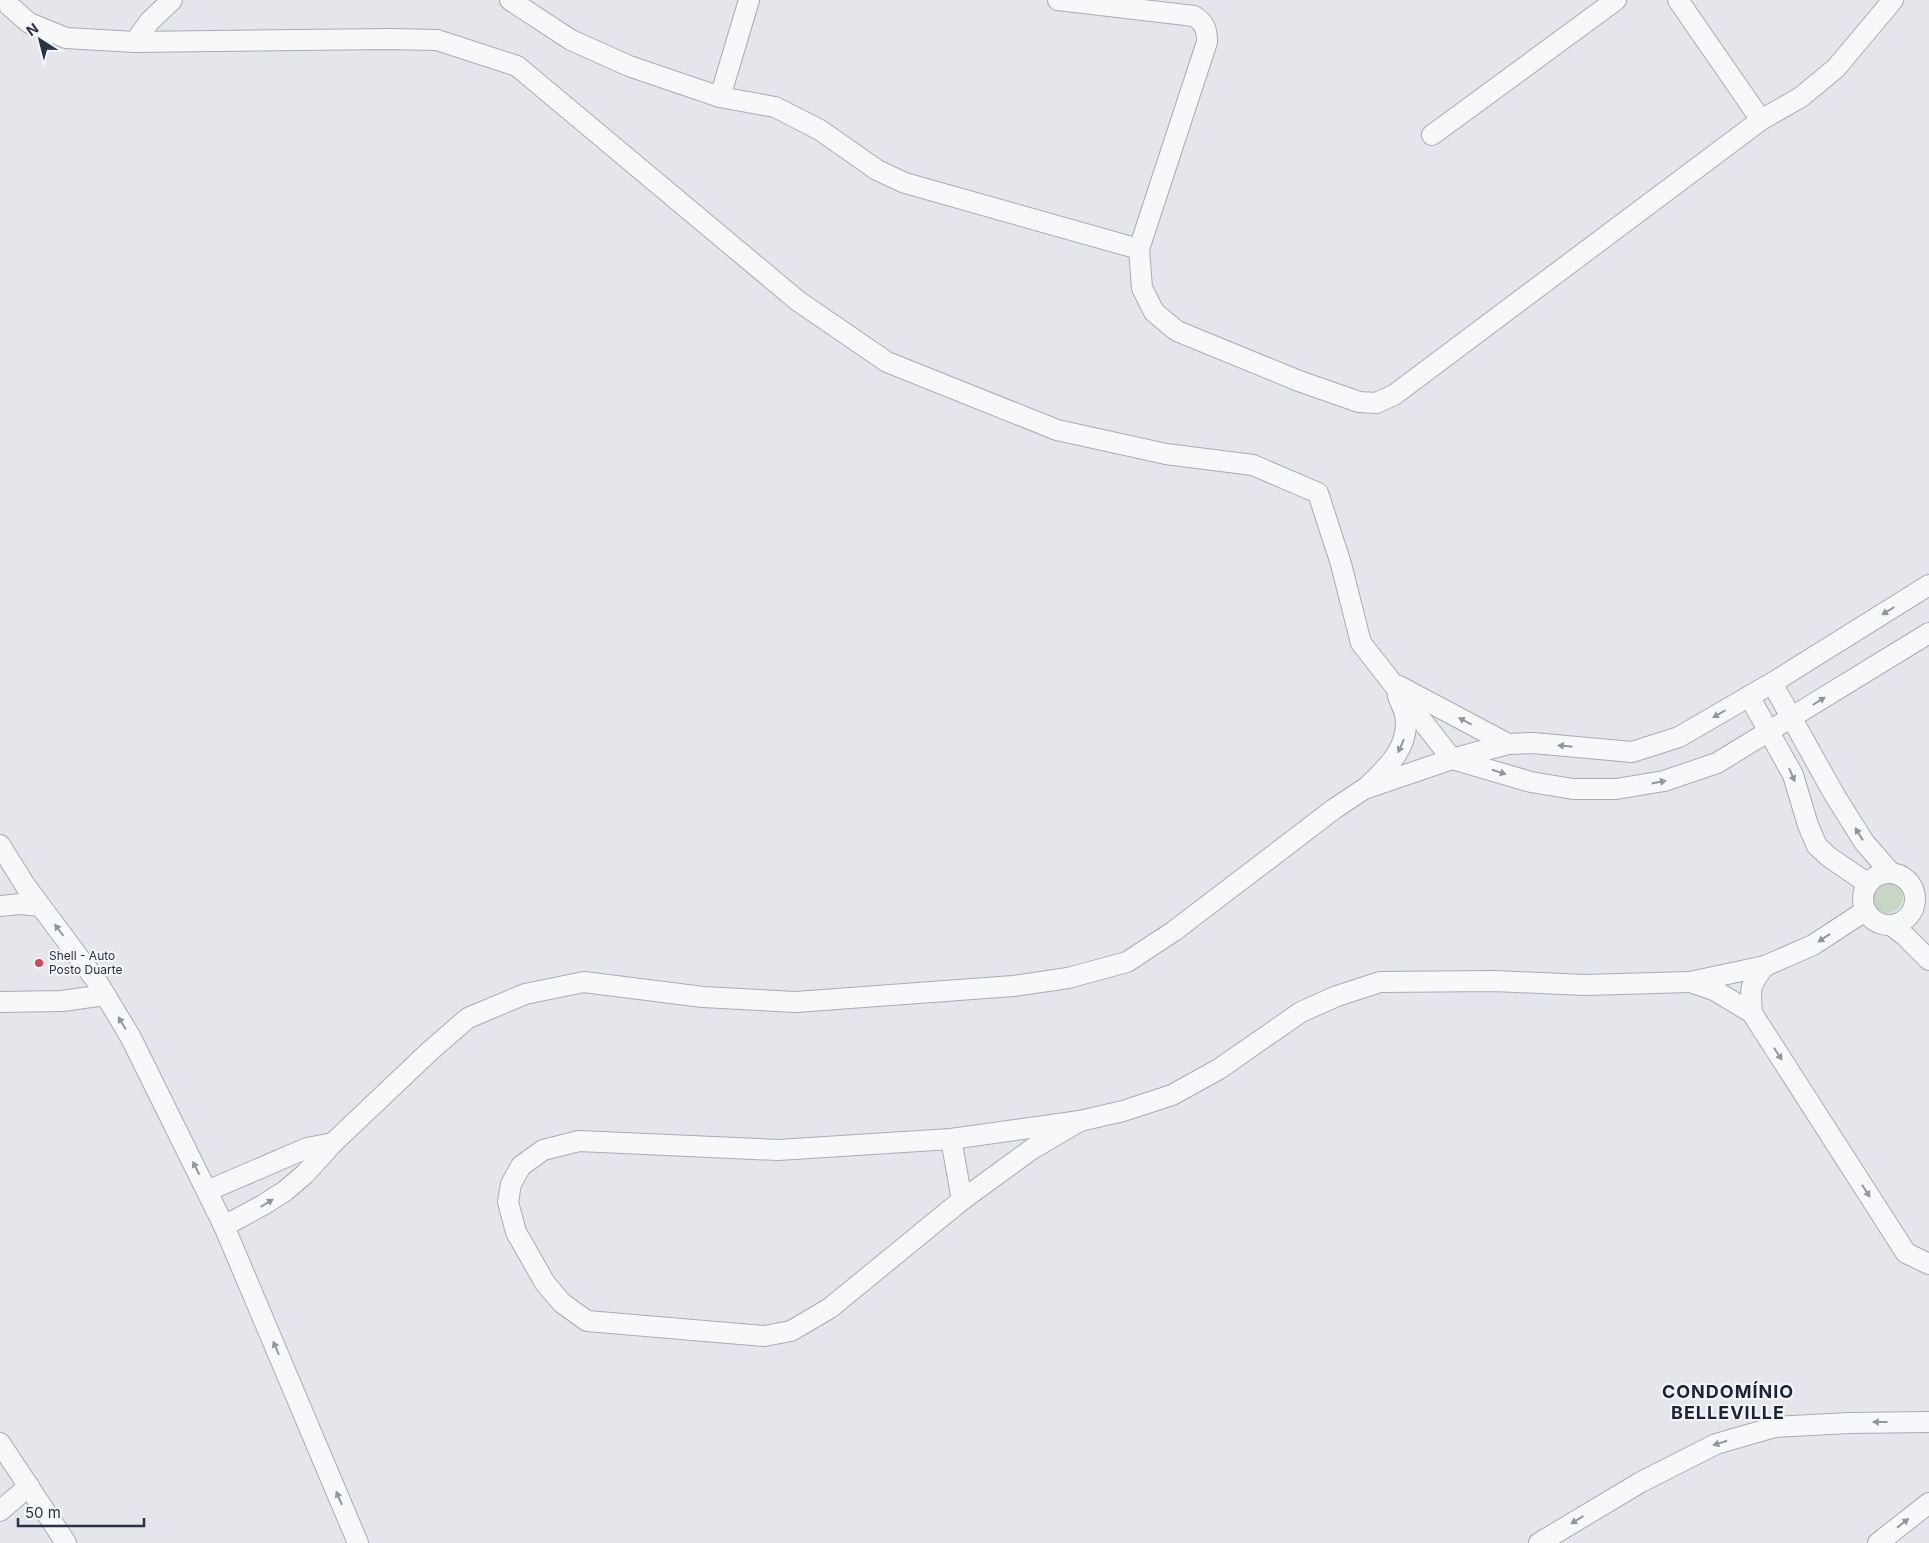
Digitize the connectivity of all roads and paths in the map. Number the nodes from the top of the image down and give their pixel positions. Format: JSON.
{"nodes":[{"id":1,"x":3,"y":0,"type":"edge"},
{"id":2,"x":172,"y":0,"type":"edge"},
{"id":3,"x":510,"y":0,"type":"edge"},
{"id":4,"x":749,"y":0,"type":"edge"},
{"id":5,"x":1058,"y":0,"type":"edge"},
{"id":6,"x":1616,"y":0,"type":"edge"},
{"id":7,"x":1678,"y":0,"type":"edge"},
{"id":8,"x":1893,"y":0,"type":"edge"},
{"id":9,"x":135,"y":42,"type":"junction"},
{"id":10,"x":720,"y":97,"type":"junction"},
{"id":11,"x":1761,"y":120,"type":"junction"},
{"id":12,"x":1432,"y":135,"type":"dead end"},
{"id":13,"x":1139,"y":249,"type":"junction"},
{"id":14,"x":1929,"y":585,"type":"edge"},
{"id":15,"x":1929,"y":633,"type":"edge"},
{"id":16,"x":1393,"y":683,"type":"junction"},
{"id":17,"x":1772,"y":683,"type":"junction"},
{"id":18,"x":1750,"y":696,"type":"junction"},
{"id":19,"x":1792,"y":718,"type":"junction"},
{"id":20,"x":1769,"y":732,"type":"junction"},
{"id":21,"x":1508,"y":744,"type":"junction"},
{"id":22,"x":1452,"y":759,"type":"junction"},
{"id":23,"x":1364,"y":789,"type":"junction"},
{"id":24,"x":0,"y":845,"type":"edge"},
{"id":25,"x":1890,"y":872,"type":"junction"},
{"id":26,"x":1867,"y":883,"type":"junction"},
{"id":27,"x":0,"y":906,"type":"edge"},
{"id":28,"x":40,"y":906,"type":"junction"},
{"id":29,"x":1865,"y":911,"type":"junction"},
{"id":30,"x":1912,"y":911,"type":"junction"},
{"id":31,"x":1891,"y":926,"type":"junction"},
{"id":32,"x":1929,"y":960,"type":"edge"},
{"id":33,"x":1765,"y":966,"type":"junction"},
{"id":34,"x":1690,"y":982,"type":"junction"},
{"id":35,"x":105,"y":995,"type":"junction"},
{"id":36,"x":0,"y":1002,"type":"edge"},
{"id":37,"x":1752,"y":1013,"type":"junction"},
{"id":38,"x":1080,"y":1121,"type":"junction"},
{"id":39,"x":951,"y":1139,"type":"junction"},
{"id":40,"x":333,"y":1143,"type":"junction"},
{"id":41,"x":207,"y":1191,"type":"junction"},
{"id":42,"x":962,"y":1200,"type":"junction"},
{"id":43,"x":224,"y":1226,"type":"junction"},
{"id":44,"x":1929,"y":1264,"type":"edge"},
{"id":45,"x":1929,"y":1422,"type":"edge"},
{"id":46,"x":0,"y":1443,"type":"edge"},
{"id":47,"x":29,"y":1486,"type":"junction"},
{"id":48,"x":1929,"y":1503,"type":"edge"},
{"id":49,"x":0,"y":1511,"type":"edge"},
{"id":50,"x":66,"y":1543,"type":"edge"},
{"id":51,"x":358,"y":1543,"type":"edge"},
{"id":52,"x":1539,"y":1543,"type":"edge"},
{"id":53,"x":1878,"y":1543,"type":"edge"}],
"edges":[{"from":1,"to":9,"type":"street"},
{"from":2,"to":9,"type":"street"},
{"from":3,"to":10,"type":"street"},
{"from":4,"to":10,"type":"street"},
{"from":5,"to":13,"type":"street"},
{"from":6,"to":12,"type":"street"},
{"from":7,"to":11,"type":"street"},
{"from":8,"to":11,"type":"street"},
{"from":9,"to":16,"type":"street"},
{"from":10,"to":13,"type":"street"},
{"from":11,"to":13,"type":"street"},
{"from":14,"to":17,"type":"street","one_way":true},
{"from":19,"to":15,"type":"street","one_way":true},
{"from":21,"to":16,"type":"street","one_way":true},
{"from":16,"to":22,"type":"street"},
{"from":16,"to":23,"type":"street","one_way":true},
{"from":17,"to":18,"type":"street"},
{"from":17,"to":19,"type":"street"},
{"from":18,"to":20,"type":"street"},
{"from":18,"to":21,"type":"street","one_way":true},
{"from":19,"to":20,"type":"street"},
{"from":25,"to":19,"type":"street","one_way":true},
{"from":22,"to":20,"type":"street","one_way":true},
{"from":20,"to":26,"type":"street","one_way":true},
{"from":21,"to":22,"type":"street"},
{"from":22,"to":23,"type":"street"},
{"from":23,"to":40,"type":"street"},
{"from":24,"to":28,"type":"street"},
{"from":25,"to":26,"type":"street"},
{"from":25,"to":30,"type":"street"},
{"from":26,"to":29,"type":"street"},
{"from":27,"to":28,"type":"street"},
{"from":35,"to":28,"type":"street","one_way":true},
{"from":29,"to":31,"type":"street"},
{"from":29,"to":33,"type":"street","one_way":true},
{"from":30,"to":31,"type":"street"},
{"from":30,"to":32,"type":"street"},
{"from":31,"to":32,"type":"street"},
{"from":33,"to":34,"type":"street"},
{"from":33,"to":37,"type":"street"},
{"from":34,"to":37,"type":"street"},
{"from":34,"to":38,"type":"street"},
{"from":35,"to":36,"type":"street"},
{"from":41,"to":35,"type":"street","one_way":true},
{"from":37,"to":44,"type":"street","one_way":true},
{"from":38,"to":39,"type":"street"},
{"from":38,"to":42,"type":"street"},
{"from":39,"to":42,"type":"street"},
{"from":39,"to":42,"type":"street"},
{"from":40,"to":41,"type":"street"},
{"from":43,"to":40,"type":"street","one_way":true},
{"from":41,"to":43,"type":"street"},
{"from":51,"to":43,"type":"street","one_way":true},
{"from":45,"to":52,"type":"street","one_way":true},
{"from":46,"to":47,"type":"street"},
{"from":47,"to":49,"type":"street"},
{"from":47,"to":50,"type":"street"},
{"from":53,"to":48,"type":"street","one_way":true}]}
